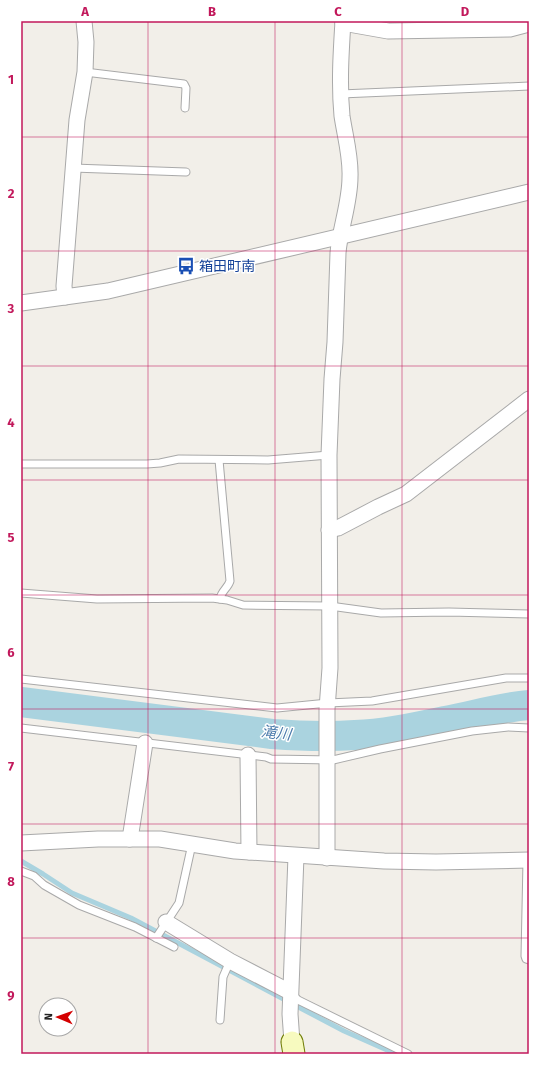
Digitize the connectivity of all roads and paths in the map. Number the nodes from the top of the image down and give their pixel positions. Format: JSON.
{"nodes":[{"id":1,"x":84,"y":21,"type":"edge"},
{"id":2,"x":343,"y":22,"type":"edge"},
{"id":3,"x":529,"y":24,"type":"edge"},
{"id":4,"x":85,"y":72,"type":"junction"},
{"id":5,"x":529,"y":86,"type":"edge"},
{"id":6,"x":341,"y":94,"type":"junction"},
{"id":7,"x":185,"y":108,"type":"dead end"},
{"id":8,"x":72,"y":168,"type":"junction"},
{"id":9,"x":186,"y":172,"type":"dead end"},
{"id":10,"x":529,"y":192,"type":"edge"},
{"id":11,"x":341,"y":236,"type":"junction"},
{"id":12,"x":65,"y":297,"type":"junction"},
{"id":13,"x":21,"y":303,"type":"edge"},
{"id":14,"x":529,"y":399,"type":"edge"},
{"id":15,"x":329,"y":455,"type":"junction"},
{"id":16,"x":219,"y":460,"type":"junction"},
{"id":17,"x":21,"y":464,"type":"edge"},
{"id":18,"x":329,"y":530,"type":"junction"},
{"id":19,"x":21,"y":593,"type":"edge"},
{"id":20,"x":220,"y":599,"type":"junction"},
{"id":21,"x":330,"y":606,"type":"junction"},
{"id":22,"x":529,"y":614,"type":"edge"},
{"id":23,"x":529,"y":678,"type":"edge"},
{"id":24,"x":21,"y":679,"type":"edge"},
{"id":25,"x":328,"y":706,"type":"junction"},
{"id":26,"x":21,"y":728,"type":"edge"},
{"id":27,"x":529,"y":728,"type":"edge"},
{"id":28,"x":145,"y":743,"type":"junction"},
{"id":29,"x":248,"y":755,"type":"junction"},
{"id":30,"x":328,"y":757,"type":"junction"},
{"id":31,"x":130,"y":839,"type":"junction"},
{"id":32,"x":21,"y":843,"type":"edge"},
{"id":33,"x":192,"y":844,"type":"junction"},
{"id":34,"x":249,"y":852,"type":"junction"},
{"id":35,"x":296,"y":856,"type":"junction"},
{"id":36,"x":327,"y":858,"type":"junction"},
{"id":37,"x":528,"y":860,"type":"edge"},
{"id":38,"x":21,"y":871,"type":"edge"},
{"id":39,"x":160,"y":931,"type":"junction"},
{"id":40,"x":174,"y":947,"type":"dead end"},
{"id":41,"x":529,"y":960,"type":"edge"},
{"id":42,"x":228,"y":966,"type":"junction"},
{"id":43,"x":290,"y":992,"type":"junction"},
{"id":44,"x":220,"y":1020,"type":"dead end"},
{"id":45,"x":293,"y":1048,"type":"edge"},
{"id":46,"x":408,"y":1054,"type":"edge"}],
"edges":[{"from":1,"to":4,"type":"street"},
{"from":2,"to":3,"type":"street"},
{"from":2,"to":6,"type":"street"},
{"from":4,"to":7,"type":"lane"},
{"from":4,"to":8,"type":"street"},
{"from":5,"to":6,"type":"lane"},
{"from":6,"to":11,"type":"street"},
{"from":8,"to":9,"type":"lane"},
{"from":8,"to":12,"type":"street"},
{"from":10,"to":11,"type":"street"},
{"from":11,"to":12,"type":"street"},
{"from":11,"to":15,"type":"street"},
{"from":12,"to":13,"type":"street"},
{"from":14,"to":18,"type":"street"},
{"from":15,"to":16,"type":"lane"},
{"from":15,"to":18,"type":"street"},
{"from":16,"to":17,"type":"lane"},
{"from":16,"to":20,"type":"lane"},
{"from":18,"to":21,"type":"street"},
{"from":19,"to":20,"type":"lane"},
{"from":20,"to":21,"type":"lane"},
{"from":21,"to":22,"type":"lane"},
{"from":21,"to":25,"type":"street"},
{"from":23,"to":25,"type":"lane"},
{"from":24,"to":25,"type":"lane"},
{"from":25,"to":30,"type":"street"},
{"from":26,"to":28,"type":"lane"},
{"from":27,"to":30,"type":"lane"},
{"from":28,"to":29,"type":"lane"},
{"from":28,"to":31,"type":"street"},
{"from":29,"to":30,"type":"lane"},
{"from":29,"to":34,"type":"street"},
{"from":30,"to":36,"type":"street"},
{"from":31,"to":32,"type":"street"},
{"from":31,"to":33,"type":"street"},
{"from":33,"to":34,"type":"street"},
{"from":33,"to":39,"type":"lane"},
{"from":34,"to":35,"type":"street"},
{"from":35,"to":36,"type":"street"},
{"from":35,"to":43,"type":"street"},
{"from":36,"to":37,"type":"street"},
{"from":37,"to":41,"type":"lane"},
{"from":38,"to":39,"type":"lane"},
{"from":39,"to":40,"type":"lane"},
{"from":39,"to":42,"type":"street"},
{"from":42,"to":43,"type":"street"},
{"from":42,"to":44,"type":"lane"},
{"from":43,"to":45,"type":"street"},
{"from":43,"to":46,"type":"lane"}]}
